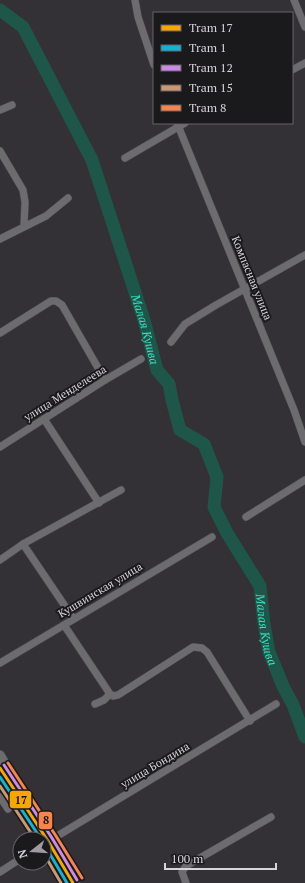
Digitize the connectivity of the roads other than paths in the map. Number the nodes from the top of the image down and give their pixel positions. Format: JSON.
{"nodes":[{"id":1,"x":135,"y":0,"type":"edge"},
{"id":2,"x":294,"y":0,"type":"edge"},
{"id":3,"x":305,"y":27,"type":"edge"},
{"id":4,"x":153,"y":62,"type":"edge"},
{"id":5,"x":305,"y":63,"type":"edge"},
{"id":6,"x":293,"y":69,"type":"edge"},
{"id":7,"x":12,"y":105,"type":"dead end"},
{"id":8,"x":0,"y":110,"type":"edge"},
{"id":9,"x":180,"y":124,"type":"edge"},
{"id":10,"x":0,"y":151,"type":"edge"},
{"id":11,"x":125,"y":158,"type":"dead end"},
{"id":12,"x":68,"y":198,"type":"dead end"},
{"id":13,"x":24,"y":226,"type":"junction"},
{"id":14,"x":0,"y":239,"type":"edge"},
{"id":15,"x":305,"y":255,"type":"edge"},
{"id":16,"x":245,"y":289,"type":"junction"},
{"id":17,"x":0,"y":333,"type":"edge"},
{"id":18,"x":170,"y":342,"type":"dead end"},
{"id":19,"x":141,"y":359,"type":"dead end"},
{"id":20,"x":105,"y":380,"type":"junction"},
{"id":21,"x":44,"y":420,"type":"junction"},
{"id":22,"x":305,"y":442,"type":"edge"},
{"id":23,"x":0,"y":447,"type":"edge"},
{"id":24,"x":305,"y":480,"type":"edge"},
{"id":25,"x":121,"y":490,"type":"dead end"},
{"id":26,"x":99,"y":503,"type":"junction"},
{"id":27,"x":246,"y":517,"type":"dead end"},
{"id":28,"x":212,"y":537,"type":"dead end"},
{"id":29,"x":24,"y":544,"type":"junction"},
{"id":30,"x":0,"y":560,"type":"edge"},
{"id":31,"x":73,"y":618,"type":"junction"},
{"id":32,"x":64,"y":625,"type":"junction"},
{"id":33,"x":0,"y":663,"type":"edge"},
{"id":34,"x":110,"y":694,"type":"junction"},
{"id":35,"x":95,"y":704,"type":"dead end"},
{"id":36,"x":276,"y":704,"type":"dead end"},
{"id":37,"x":250,"y":720,"type":"junction"},
{"id":38,"x":0,"y":755,"type":"edge"},
{"id":39,"x":0,"y":797,"type":"edge"},
{"id":40,"x":8,"y":809,"type":"dead end"},
{"id":41,"x":271,"y":817,"type":"dead end"},
{"id":42,"x":41,"y":831,"type":"edge"},
{"id":43,"x":52,"y":839,"type":"edge"},
{"id":44,"x":52,"y":849,"type":"edge"},
{"id":45,"x":12,"y":864,"type":"edge"},
{"id":46,"x":0,"y":872,"type":"edge"},
{"id":47,"x":75,"y":883,"type":"edge"},
{"id":48,"x":186,"y":883,"type":"edge"}],
"edges":[{"from":1,"to":4,"type":"street"},
{"from":2,"to":3,"type":"street"},
{"from":5,"to":6,"type":"street"},
{"from":7,"to":8,"type":"street"},
{"from":9,"to":11,"type":"street"},
{"from":9,"to":16,"type":"street","name":"Компасная улица"},
{"from":10,"to":13,"type":"street"},
{"from":12,"to":13,"type":"street"},
{"from":13,"to":14,"type":"street"},
{"from":15,"to":16,"type":"street"},
{"from":16,"to":18,"type":"street"},
{"from":16,"to":22,"type":"street","name":"Компасная улица"},
{"from":17,"to":20,"type":"street"},
{"from":19,"to":20,"type":"street","name":"улица Менделеева"},
{"from":20,"to":21,"type":"street","name":"улица Менделеева"},
{"from":21,"to":23,"type":"street","name":"улица Менделеева"},
{"from":21,"to":26,"type":"street"},
{"from":24,"to":27,"type":"street"},
{"from":25,"to":26,"type":"street"},
{"from":26,"to":29,"type":"street"},
{"from":28,"to":31,"type":"street","name":"Кушвинская улица"},
{"from":29,"to":30,"type":"street"},
{"from":29,"to":31,"type":"street"},
{"from":31,"to":32,"type":"street","name":"Кушвинская улица"},
{"from":32,"to":33,"type":"street","name":"Кушвинская улица"},
{"from":32,"to":34,"type":"street"},
{"from":34,"to":35,"type":"street"},
{"from":34,"to":37,"type":"street"},
{"from":36,"to":37,"type":"street","name":"улица Бондина"},
{"from":37,"to":43,"type":"street","name":"улица Бондина"},
{"from":38,"to":42,"type":"main road"},
{"from":39,"to":40,"type":"street"},
{"from":41,"to":48,"type":"street"},
{"from":44,"to":47,"type":"main road"},
{"from":45,"to":46,"type":"street"}]}
